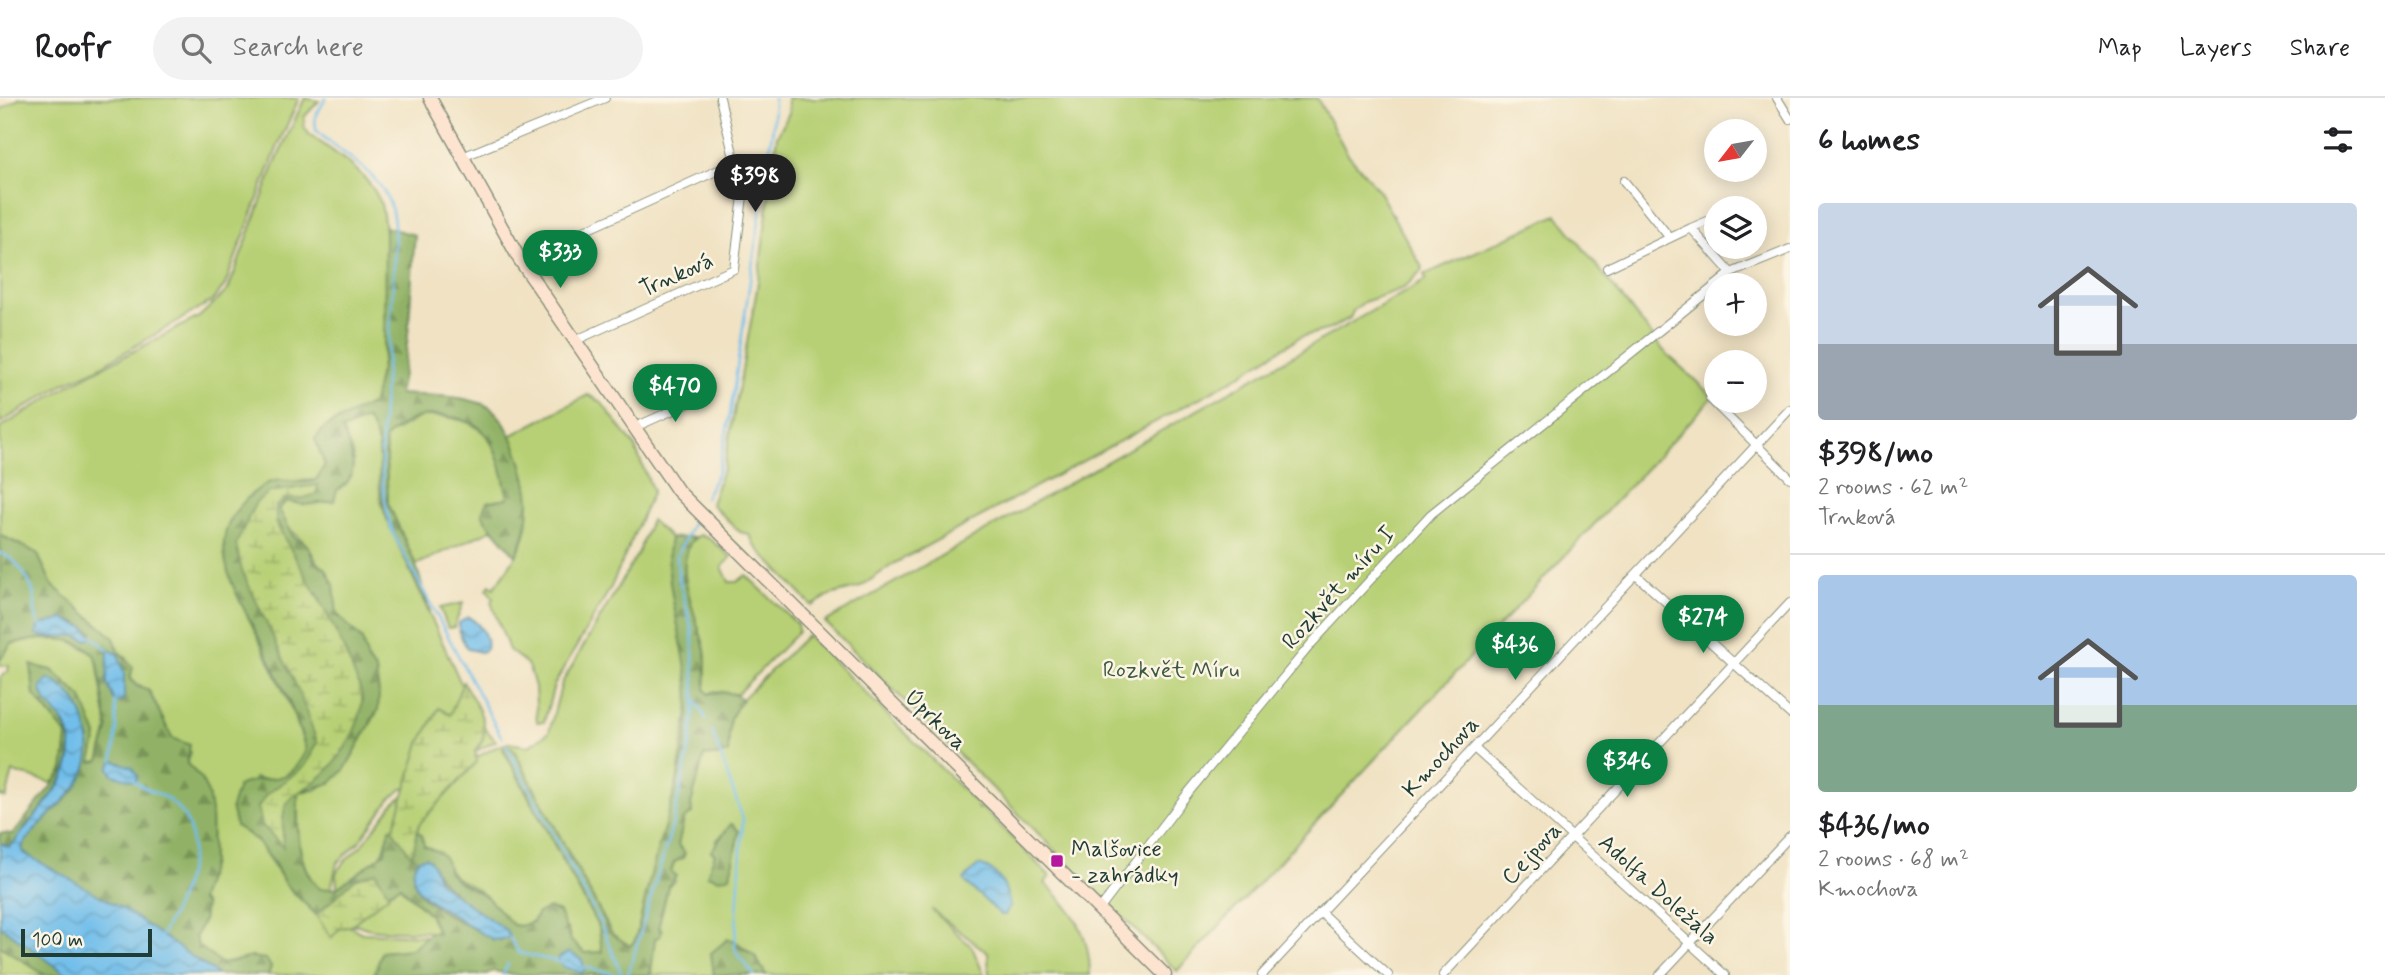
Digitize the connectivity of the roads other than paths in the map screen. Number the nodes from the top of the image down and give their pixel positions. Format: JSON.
{"nodes":[{"id":1,"x":430,"y":98,"type":"edge"},
{"id":2,"x":605,"y":98,"type":"edge"},
{"id":3,"x":720,"y":98,"type":"edge"},
{"id":4,"x":1777,"y":98,"type":"edge"},
{"id":5,"x":1790,"y":119,"type":"edge"},
{"id":6,"x":460,"y":158,"type":"junction"},
{"id":7,"x":736,"y":162,"type":"junction"},
{"id":8,"x":1624,"y":181,"type":"dead end"},
{"id":9,"x":1704,"y":222,"type":"edge"},
{"id":10,"x":1691,"y":228,"type":"junction"},
{"id":11,"x":1670,"y":238,"type":"junction"},
{"id":12,"x":1790,"y":249,"type":"edge"},
{"id":13,"x":520,"y":260,"type":"junction"},
{"id":14,"x":1607,"y":268,"type":"dead end"},
{"id":15,"x":1731,"y":273,"type":"joint"},
{"id":16,"x":1704,"y":295,"type":"edge"},
{"id":17,"x":574,"y":341,"type":"junction"},
{"id":18,"x":705,"y":396,"type":"dead end"},
{"id":19,"x":1790,"y":409,"type":"edge"},
{"id":20,"x":1724,"y":413,"type":"edge"},
{"id":21,"x":633,"y":428,"type":"junction"},
{"id":22,"x":1756,"y":446,"type":"junction"},
{"id":23,"x":1790,"y":478,"type":"edge"},
{"id":24,"x":1636,"y":575,"type":"junction"},
{"id":25,"x":1790,"y":603,"type":"edge"},
{"id":26,"x":1734,"y":663,"type":"junction"},
{"id":27,"x":1790,"y":714,"type":"edge"},
{"id":28,"x":1474,"y":748,"type":"junction"},
{"id":29,"x":1572,"y":836,"type":"junction"},
{"id":30,"x":1790,"y":836,"type":"edge"},
{"id":31,"x":1099,"y":910,"type":"junction"},
{"id":32,"x":1320,"y":912,"type":"junction"},
{"id":33,"x":1690,"y":943,"type":"junction"},
{"id":34,"x":1165,"y":975,"type":"edge"},
{"id":35,"x":1262,"y":975,"type":"edge"},
{"id":36,"x":1388,"y":975,"type":"edge"},
{"id":37,"x":1443,"y":975,"type":"edge"},
{"id":38,"x":1660,"y":975,"type":"edge"},
{"id":39,"x":1725,"y":975,"type":"edge"}],
"edges":[{"from":1,"to":6,"type":"street","name":"Úprkova"},
{"from":2,"to":6,"type":"street"},
{"from":3,"to":7,"type":"street"},
{"from":4,"to":5,"type":"street"},
{"from":6,"to":13,"type":"street","name":"Úprkova"},
{"from":7,"to":13,"type":"street"},
{"from":7,"to":17,"type":"street","name":"Trnková"},
{"from":8,"to":11,"type":"street"},
{"from":9,"to":10,"type":"street"},
{"from":10,"to":11,"type":"street"},
{"from":10,"to":15,"type":"street"},
{"from":11,"to":14,"type":"street"},
{"from":12,"to":15,"type":"street","name":"Rozkvět míru I"},
{"from":13,"to":17,"type":"street","name":"Úprkova"},
{"from":16,"to":31,"type":"street","name":"Rozkvět míru I"},
{"from":17,"to":21,"type":"street","name":"Úprkova"},
{"from":18,"to":21,"type":"street"},
{"from":19,"to":22,"type":"street","name":"Kmochova"},
{"from":20,"to":22,"type":"street"},
{"from":21,"to":31,"type":"street","name":"Úprkova"},
{"from":22,"to":23,"type":"street"},
{"from":22,"to":24,"type":"street","name":"Kmochova"},
{"from":24,"to":26,"type":"street"},
{"from":24,"to":28,"type":"street","name":"Kmochova"},
{"from":25,"to":26,"type":"street","name":"Cejpova"},
{"from":26,"to":27,"type":"street"},
{"from":26,"to":29,"type":"street","name":"Cejpova"},
{"from":28,"to":29,"type":"street","name":"Adolfa Doležala"},
{"from":28,"to":32,"type":"street","name":"Kmochova"},
{"from":29,"to":33,"type":"street","name":"Adolfa Doležala"},
{"from":29,"to":37,"type":"street","name":"Cejpova"},
{"from":30,"to":33,"type":"street"},
{"from":31,"to":34,"type":"street","name":"Úprkova"},
{"from":32,"to":35,"type":"street","name":"Kmochova"},
{"from":32,"to":36,"type":"street"},
{"from":33,"to":38,"type":"street"},
{"from":33,"to":39,"type":"street","name":"Adolfa Doležala"}]}
